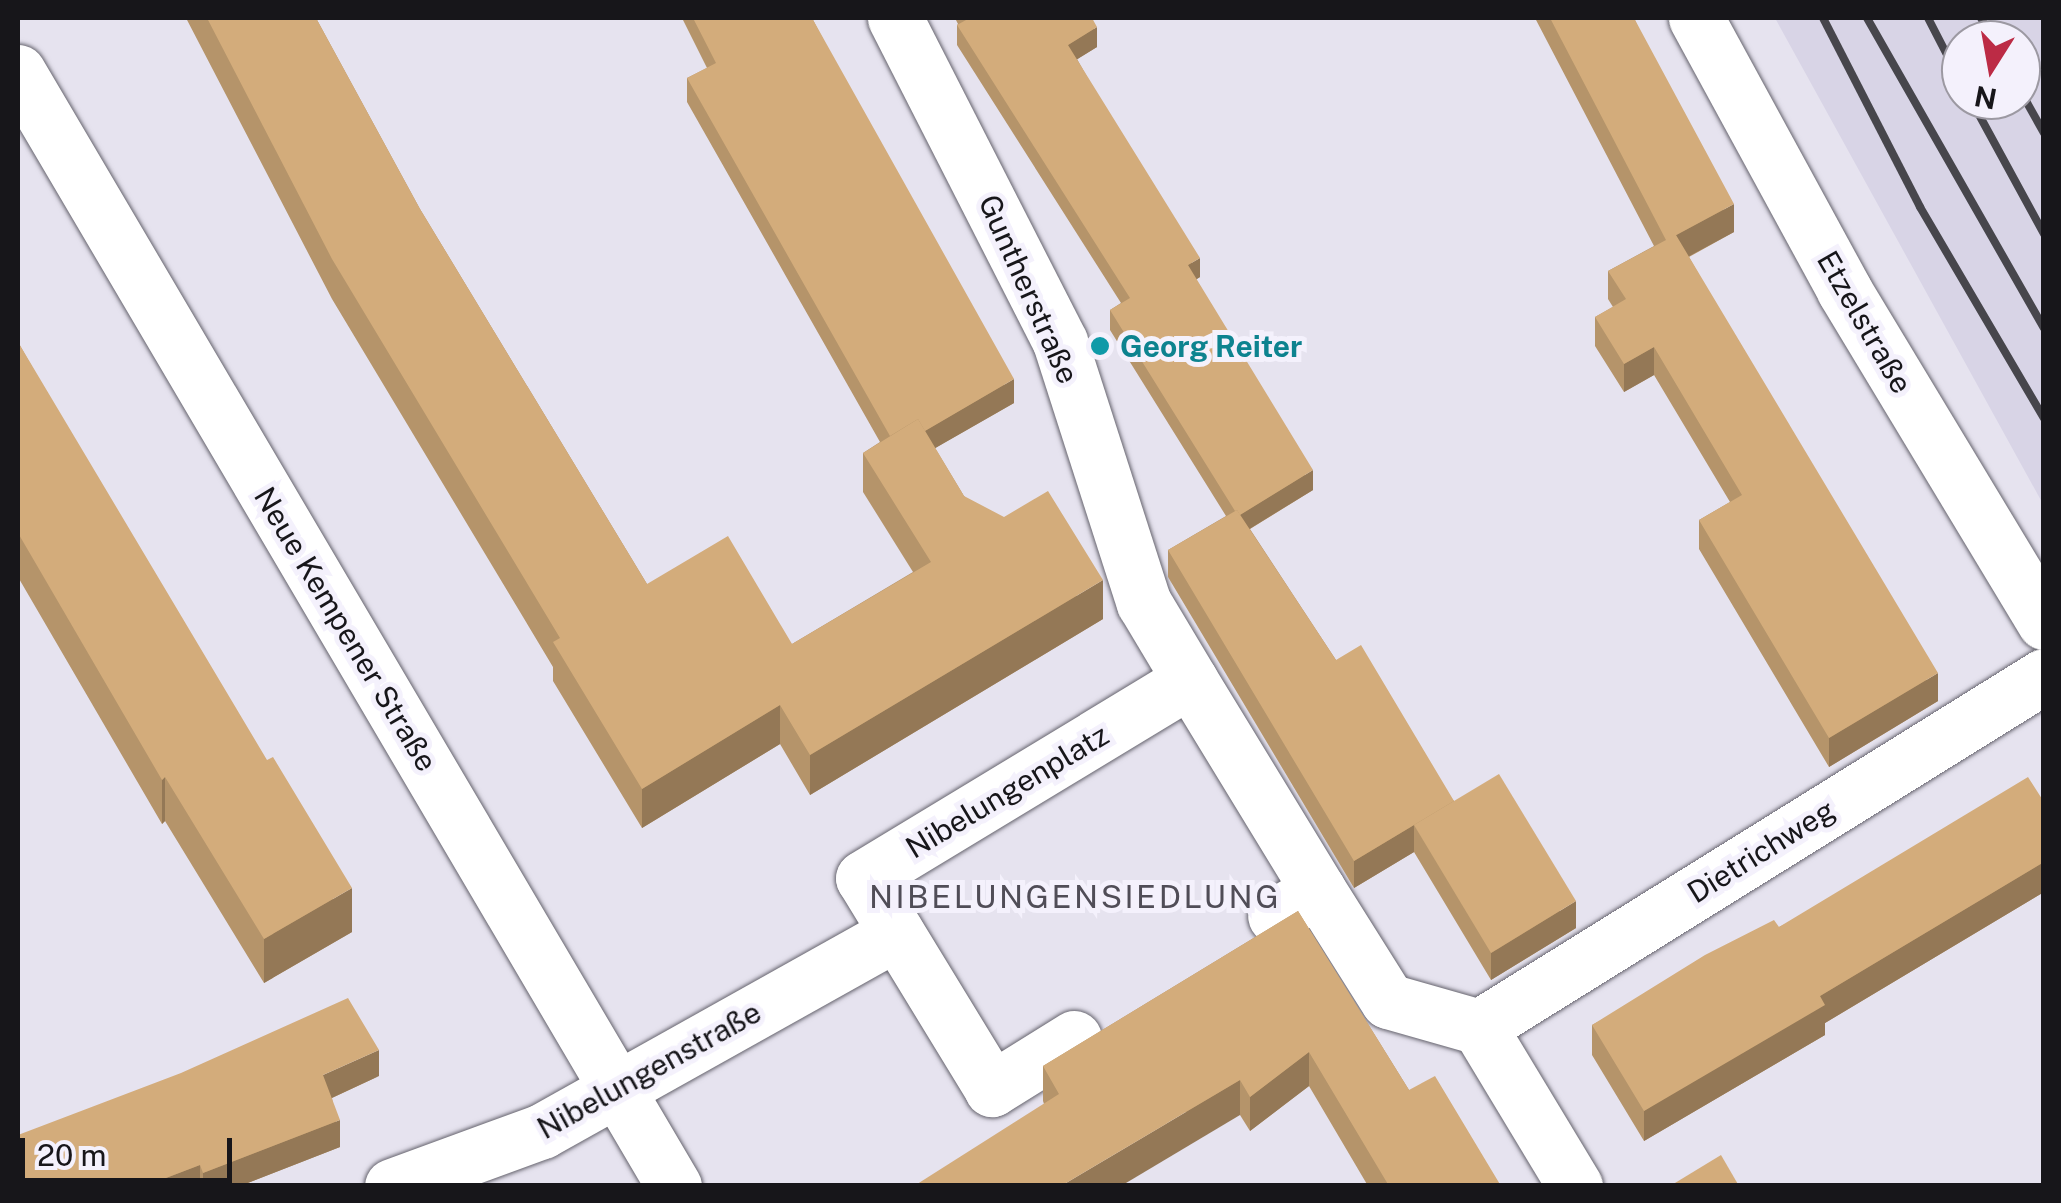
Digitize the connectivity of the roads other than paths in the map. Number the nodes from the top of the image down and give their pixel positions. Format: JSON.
{"nodes":[{"id":1,"x":895,"y":18,"type":"edge"},
{"id":2,"x":1696,"y":18,"type":"edge"},
{"id":3,"x":18,"y":72,"type":"edge"},
{"id":4,"x":2044,"y":622,"type":"edge"},
{"id":5,"x":2044,"y":676,"type":"edge"},
{"id":6,"x":1190,"y":680,"type":"junction"},
{"id":7,"x":897,"y":933,"type":"junction"},
{"id":8,"x":1479,"y":1027,"type":"junction"},
{"id":9,"x":1074,"y":1038,"type":"dead end"},
{"id":10,"x":617,"y":1089,"type":"junction"},
{"id":11,"x":392,"y":1186,"type":"edge"},
{"id":12,"x":674,"y":1186,"type":"edge"},
{"id":13,"x":1574,"y":1186,"type":"edge"}],
"edges":[{"from":1,"to":6,"type":"street","name":"Guntherstraße"},
{"from":2,"to":4,"type":"street","name":"Etzelstraße"},
{"from":3,"to":10,"type":"street","name":"Neue Kempener Straße"},
{"from":5,"to":8,"type":"street","name":"Dietrichweg"},
{"from":6,"to":7,"type":"street","name":"Nibelungenplatz"},
{"from":6,"to":8,"type":"street"},
{"from":7,"to":9,"type":"street","name":"Nibelungenplatz"},
{"from":7,"to":10,"type":"street","name":"Nibelungenstraße"},
{"from":8,"to":13,"type":"street"},
{"from":10,"to":11,"type":"street","name":"Nibelungenstraße"},
{"from":10,"to":12,"type":"street","name":"Neue Kempener Straße"}]}
